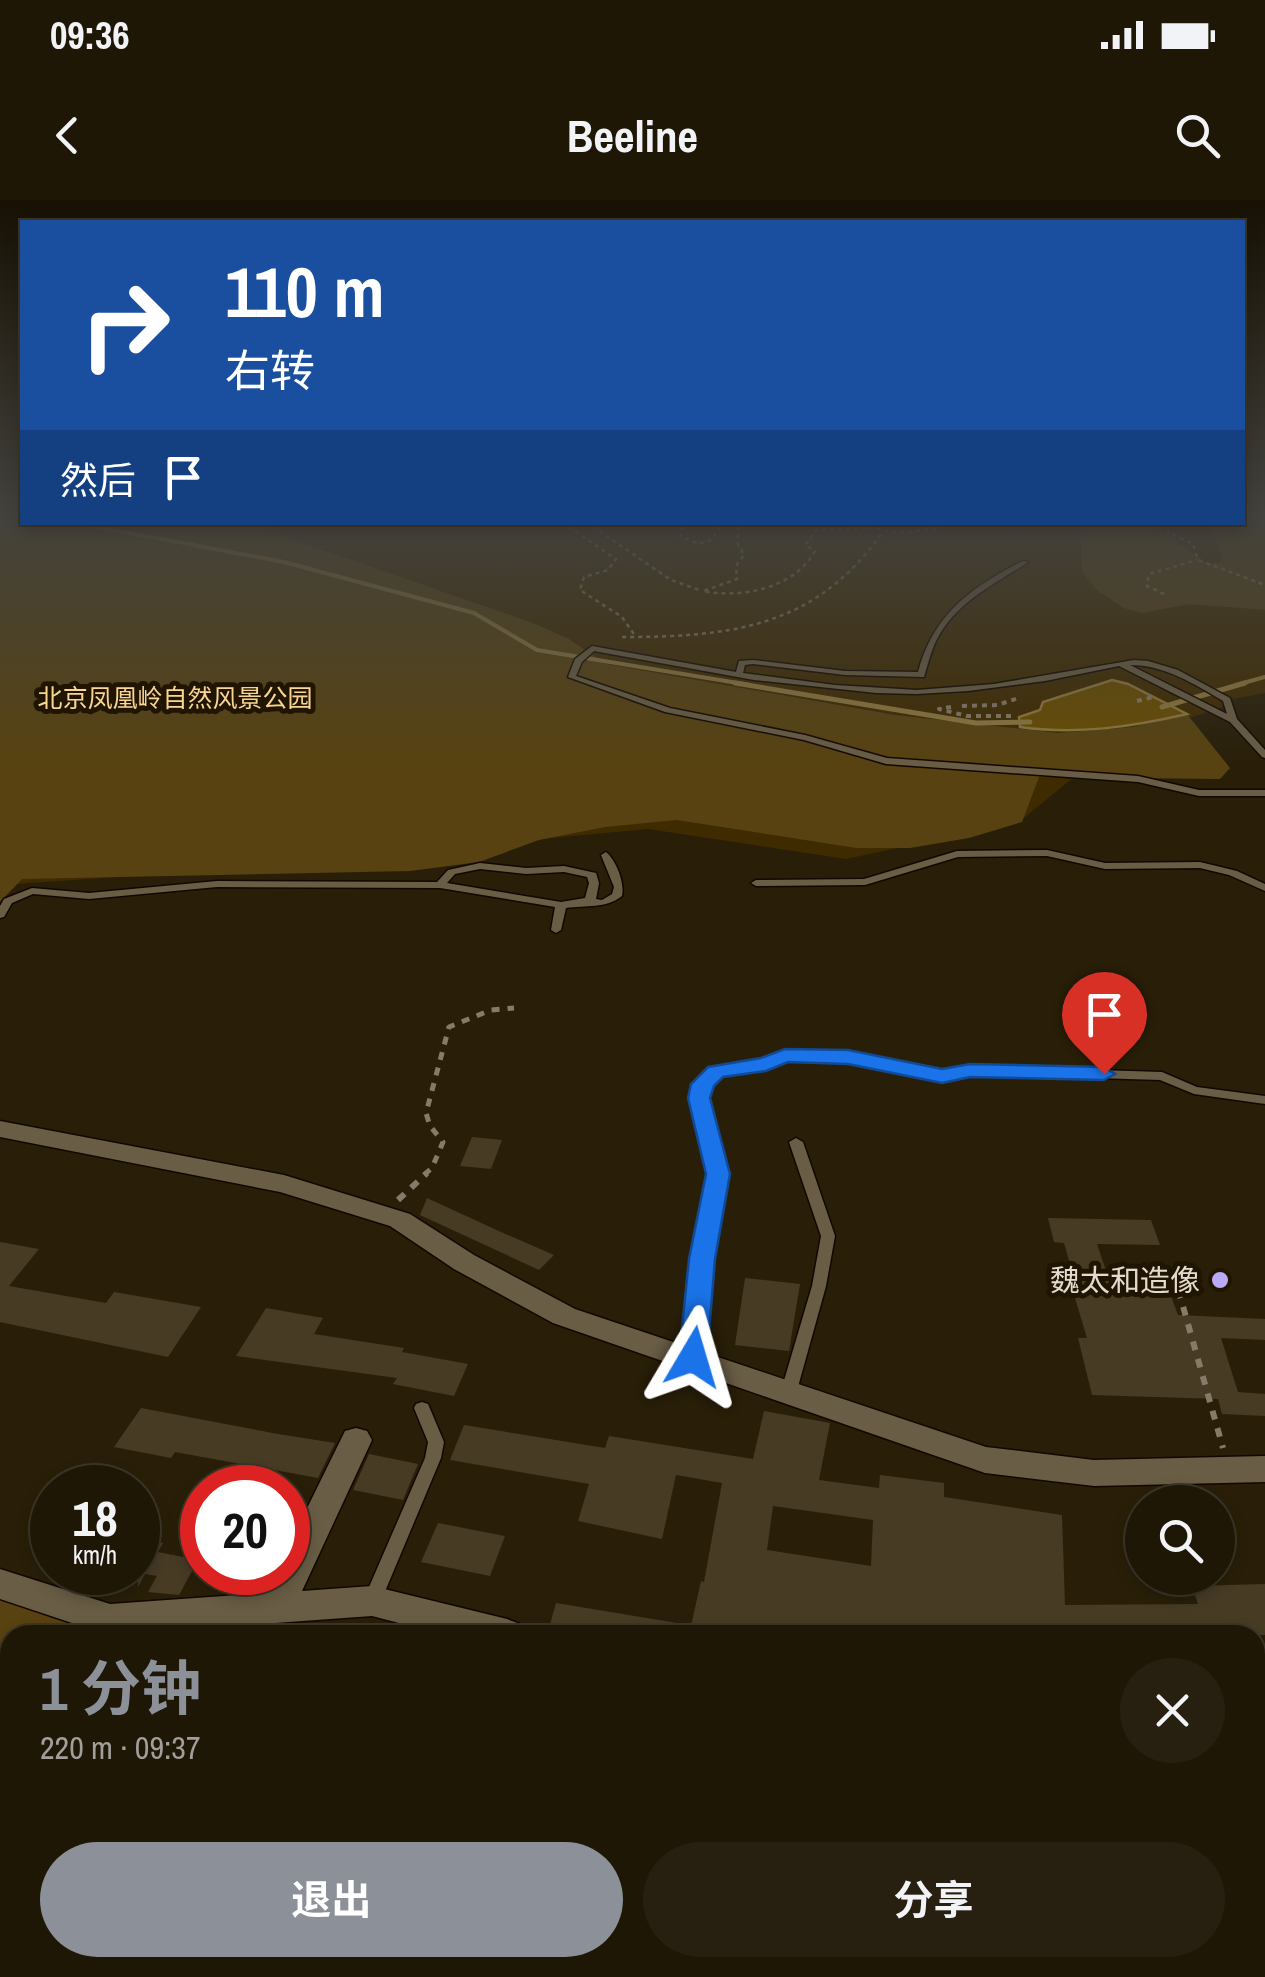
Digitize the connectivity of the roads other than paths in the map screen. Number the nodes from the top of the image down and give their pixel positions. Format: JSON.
{"nodes":[{"id":1,"x":967,"y":599,"type":"edge"},
{"id":2,"x":1120,"y":663,"type":"junction"},
{"id":3,"x":739,"y":674,"type":"junction"},
{"id":4,"x":921,"y":675,"type":"junction"},
{"id":5,"x":838,"y":688,"type":"junction"},
{"id":6,"x":1233,"y":720,"type":"junction"},
{"id":7,"x":1265,"y":754,"type":"edge"},
{"id":8,"x":1265,"y":793,"type":"edge"},
{"id":9,"x":606,"y":855,"type":"dead end"},
{"id":10,"x":756,"y":883,"type":"dead end"},
{"id":11,"x":440,"y":885,"type":"junction"},
{"id":12,"x":1265,"y":888,"type":"edge"},
{"id":13,"x":590,"y":901,"type":"junction"},
{"id":14,"x":561,"y":905,"type":"junction"},
{"id":15,"x":0,"y":914,"type":"edge"},
{"id":16,"x":556,"y":930,"type":"dead end"},
{"id":17,"x":1265,"y":1100,"type":"edge"},
{"id":18,"x":0,"y":1129,"type":"edge"},
{"id":19,"x":36,"y":1138,"type":"junction"},
{"id":20,"x":0,"y":1142,"type":"edge"},
{"id":21,"x":796,"y":1142,"type":"dead end"},
{"id":22,"x":693,"y":1357,"type":"junction"},
{"id":23,"x":788,"y":1394,"type":"junction"},
{"id":24,"x":422,"y":1408,"type":"dead end"},
{"id":25,"x":356,"y":1440,"type":"dead end"},
{"id":26,"x":1265,"y":1469,"type":"edge"},
{"id":27,"x":0,"y":1584,"type":"edge"},
{"id":28,"x":372,"y":1602,"type":"junction"},
{"id":29,"x":277,"y":1606,"type":"junction"},
{"id":30,"x":88,"y":1625,"type":"edge"},
{"id":31,"x":119,"y":1625,"type":"edge"},
{"id":32,"x":466,"y":1625,"type":"edge"}],
"edges":[{"from":1,"to":4,"type":"lane"},
{"from":2,"to":5,"type":"lane"},
{"from":2,"to":6,"type":"lane"},
{"from":2,"to":6,"type":"lane"},
{"from":3,"to":4,"type":"lane"},
{"from":3,"to":5,"type":"lane"},
{"from":3,"to":8,"type":"lane"},
{"from":4,"to":5,"type":"lane"},
{"from":6,"to":7,"type":"lane"},
{"from":9,"to":13,"type":"lane"},
{"from":10,"to":12,"type":"lane"},
{"from":11,"to":13,"type":"lane"},
{"from":11,"to":14,"type":"lane"},
{"from":11,"to":15,"type":"lane"},
{"from":13,"to":14,"type":"lane"},
{"from":14,"to":16,"type":"lane"},
{"from":17,"to":22,"type":"lane"},
{"from":18,"to":19,"type":"street"},
{"from":19,"to":20,"type":"street"},
{"from":19,"to":22,"type":"street"},
{"from":21,"to":23,"type":"lane"},
{"from":22,"to":23,"type":"street"},
{"from":23,"to":26,"type":"street"},
{"from":24,"to":28,"type":"lane"},
{"from":25,"to":29,"type":"street"},
{"from":27,"to":30,"type":"street"},
{"from":28,"to":29,"type":"street"},
{"from":28,"to":32,"type":"street"},
{"from":29,"to":31,"type":"street"}]}
